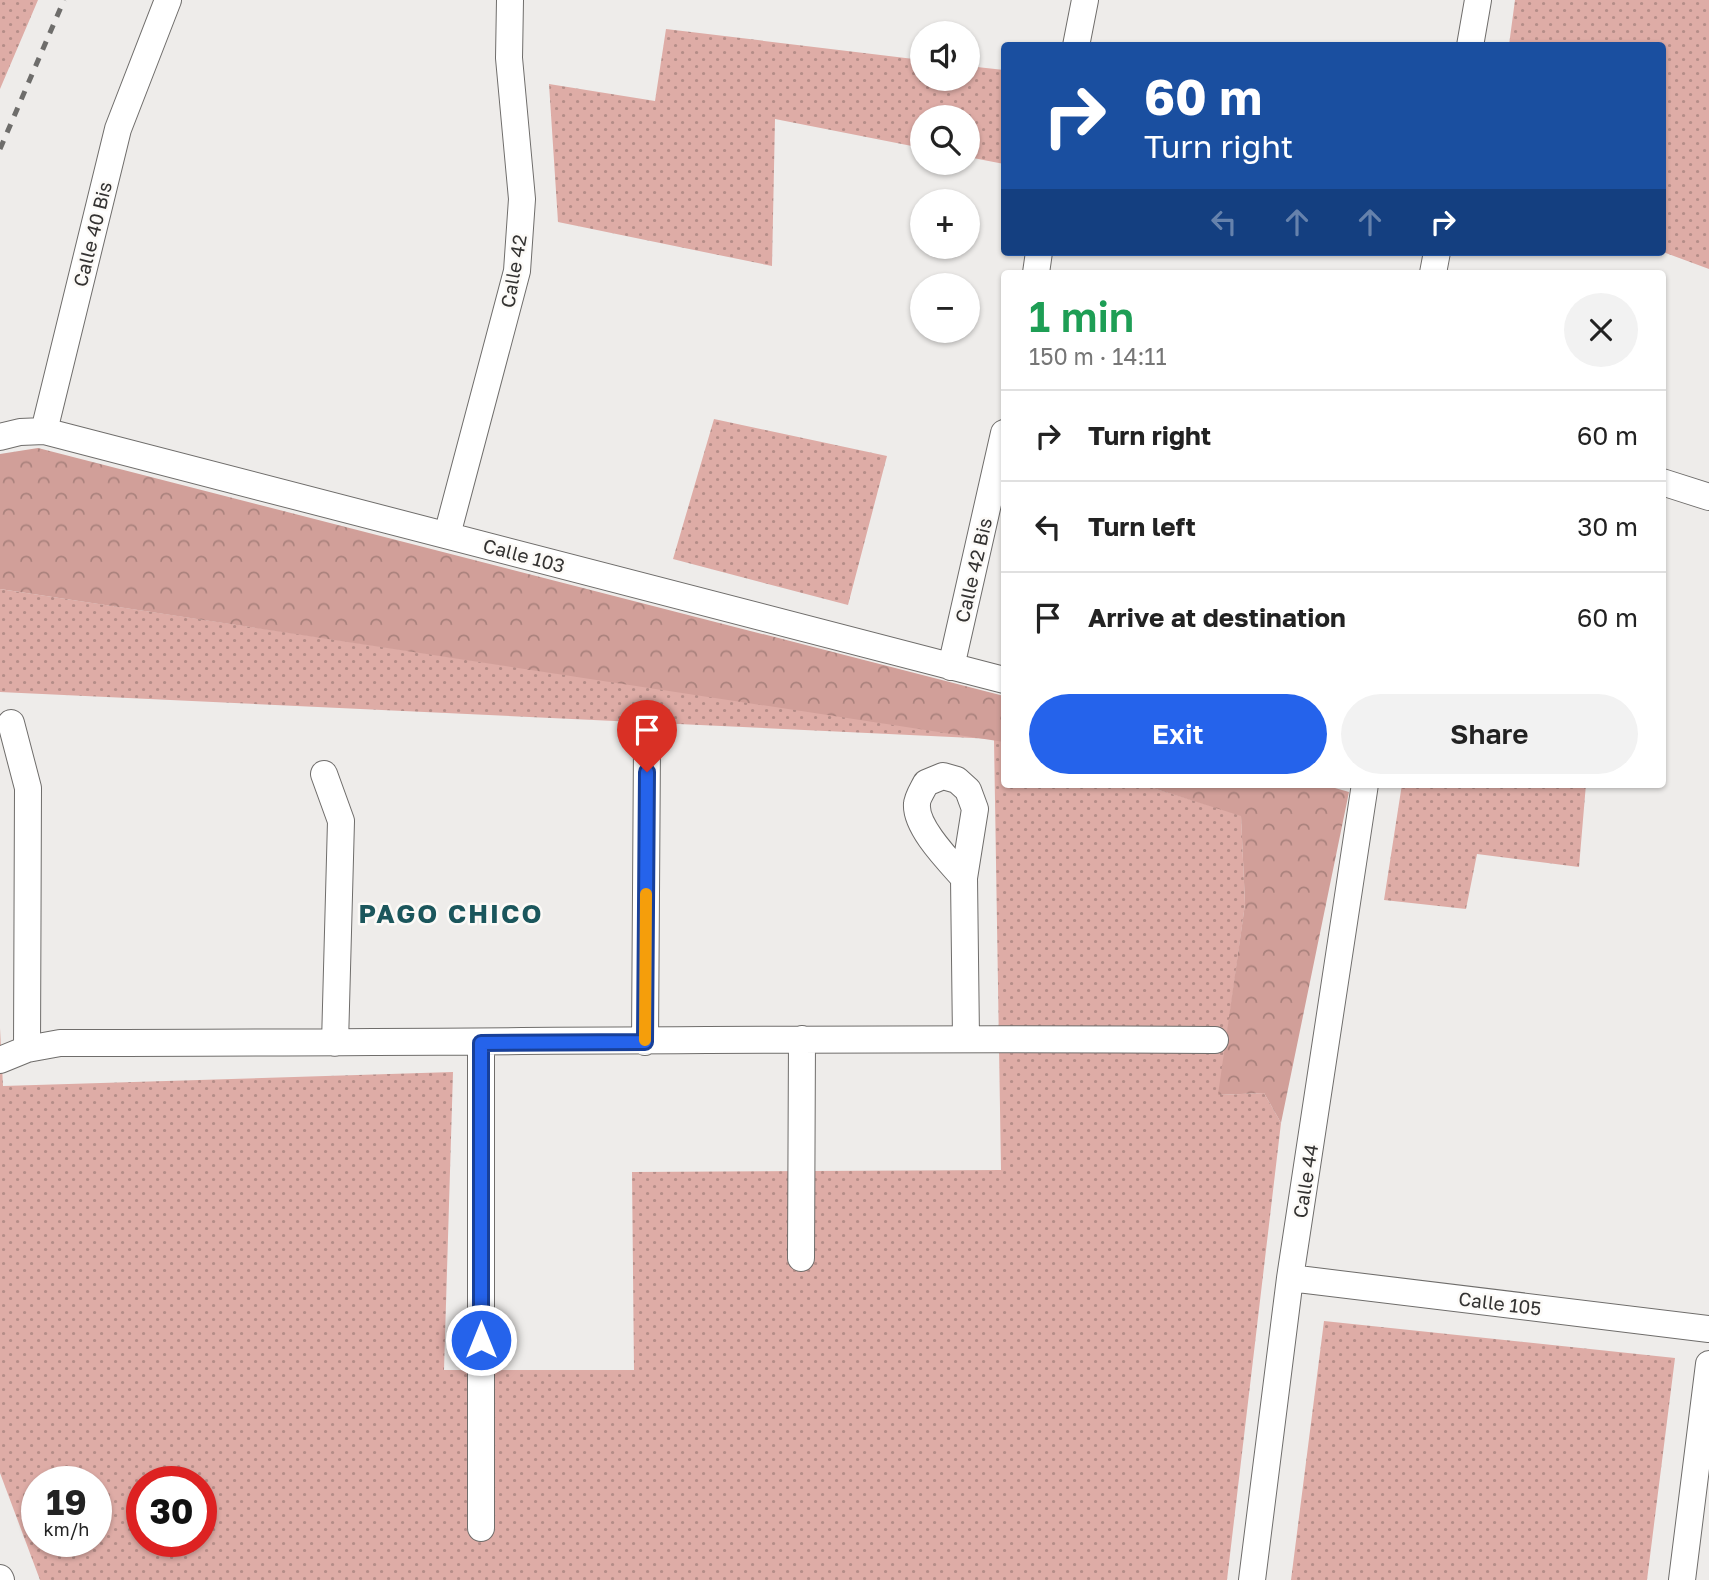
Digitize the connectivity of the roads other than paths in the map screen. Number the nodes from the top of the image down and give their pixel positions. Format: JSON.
{"nodes":[{"id":1,"x":168,"y":0,"type":"edge"},
{"id":2,"x":510,"y":0,"type":"edge"},
{"id":3,"x":1085,"y":0,"type":"edge"},
{"id":4,"x":1478,"y":0,"type":"edge"},
{"id":5,"x":1077,"y":42,"type":"edge"},
{"id":6,"x":1472,"y":42,"type":"edge"},
{"id":7,"x":44,"y":431,"type":"junction"},
{"id":8,"x":0,"y":437,"type":"edge"},
{"id":9,"x":1001,"y":446,"type":"edge"},
{"id":10,"x":1666,"y":483,"type":"edge"},
{"id":11,"x":1709,"y":497,"type":"edge"},
{"id":12,"x":447,"y":535,"type":"junction"},
{"id":13,"x":951,"y":667,"type":"junction"},
{"id":14,"x":1001,"y":679,"type":"edge"},
{"id":15,"x":11,"y":723,"type":"dead end"},
{"id":16,"x":647,"y":745,"type":"dead end"},
{"id":17,"x":324,"y":774,"type":"dead end"},
{"id":18,"x":1364,"y":788,"type":"edge"},
{"id":19,"x":964,"y":878,"type":"dead end"},
{"id":20,"x":966,"y":1038,"type":"junction"},
{"id":21,"x":802,"y":1040,"type":"junction"},
{"id":22,"x":1215,"y":1040,"type":"dead end"},
{"id":23,"x":645,"y":1042,"type":"junction"},
{"id":24,"x":335,"y":1043,"type":"junction"},
{"id":25,"x":481,"y":1043,"type":"junction"},
{"id":26,"x":27,"y":1049,"type":"junction"},
{"id":27,"x":0,"y":1060,"type":"edge"},
{"id":28,"x":801,"y":1258,"type":"dead end"},
{"id":29,"x":1290,"y":1278,"type":"junction"},
{"id":30,"x":1709,"y":1329,"type":"edge"},
{"id":31,"x":1709,"y":1364,"type":"edge"},
{"id":32,"x":481,"y":1528,"type":"dead end"},
{"id":33,"x":1252,"y":1580,"type":"edge"},
{"id":34,"x":1682,"y":1580,"type":"edge"}],
"edges":[{"from":1,"to":7,"type":"street","name":"Calle 40 Bis"},
{"from":2,"to":12,"type":"street","name":"Calle 42"},
{"from":3,"to":5,"type":"street"},
{"from":4,"to":6,"type":"street"},
{"from":7,"to":8,"type":"street"},
{"from":7,"to":12,"type":"street","name":"Calle 103"},
{"from":9,"to":13,"type":"street","name":"Calle 42 Bis"},
{"from":10,"to":11,"type":"street"},
{"from":12,"to":13,"type":"street","name":"Calle 103"},
{"from":13,"to":14,"type":"street","name":"Calle 103"},
{"from":15,"to":26,"type":"street"},
{"from":16,"to":23,"type":"street"},
{"from":17,"to":24,"type":"street"},
{"from":18,"to":29,"type":"street","name":"Calle 44"},
{"from":19,"to":20,"type":"street"},
{"from":20,"to":21,"type":"street"},
{"from":20,"to":22,"type":"street"},
{"from":21,"to":23,"type":"street"},
{"from":21,"to":28,"type":"street"},
{"from":23,"to":25,"type":"street"},
{"from":24,"to":25,"type":"street"},
{"from":24,"to":26,"type":"street"},
{"from":25,"to":32,"type":"street"},
{"from":26,"to":27,"type":"street"},
{"from":29,"to":30,"type":"street","name":"Calle 105"},
{"from":29,"to":33,"type":"street","name":"Calle 44"},
{"from":31,"to":34,"type":"street"}]}
